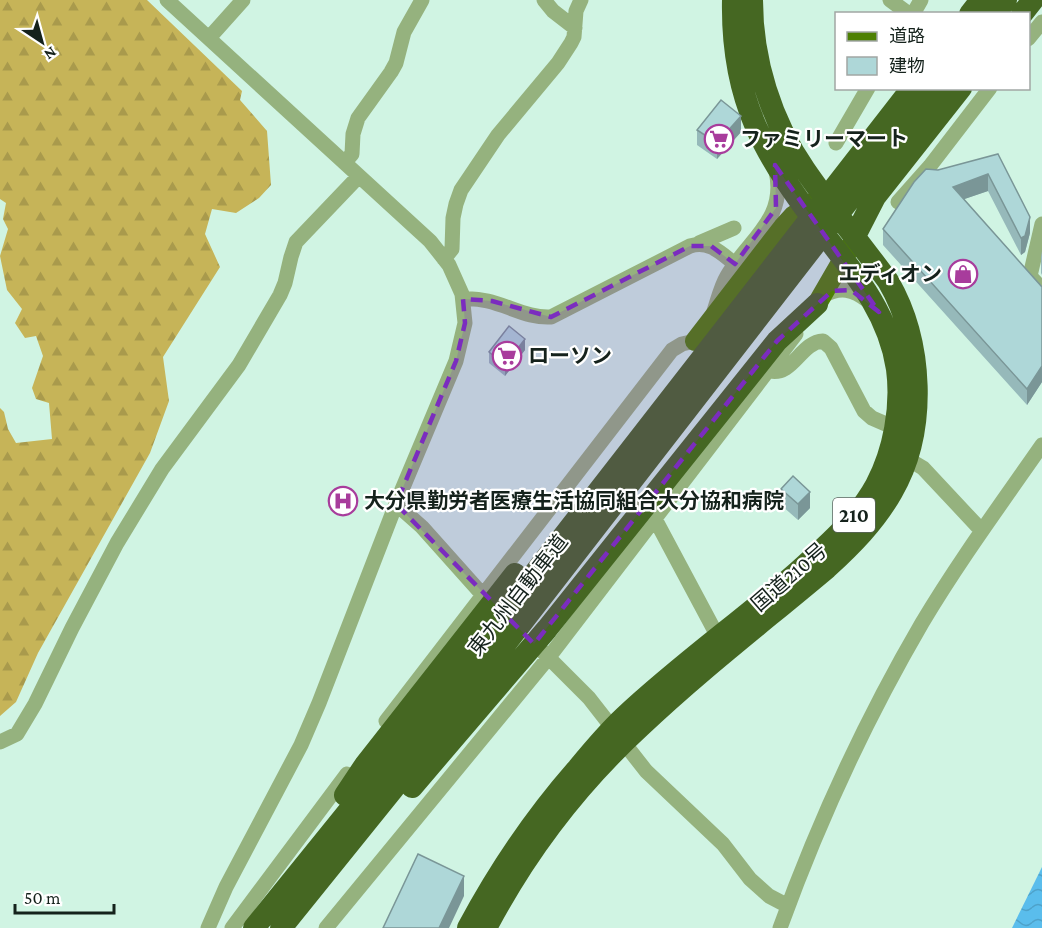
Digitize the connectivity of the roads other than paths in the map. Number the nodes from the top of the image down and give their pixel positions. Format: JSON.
{"nodes":[{"id":1,"x":167,"y":0,"type":"edge"},
{"id":2,"x":243,"y":0,"type":"edge"},
{"id":3,"x":422,"y":0,"type":"edge"},
{"id":4,"x":544,"y":0,"type":"edge"},
{"id":5,"x":581,"y":0,"type":"edge"},
{"id":6,"x":733,"y":0,"type":"edge"},
{"id":7,"x":752,"y":0,"type":"edge"},
{"id":8,"x":890,"y":0,"type":"edge"},
{"id":9,"x":981,"y":0,"type":"edge"},
{"id":10,"x":1006,"y":0,"type":"edge"},
{"id":11,"x":1033,"y":0,"type":"edge"},
{"id":12,"x":908,"y":12,"type":"edge"},
{"id":13,"x":972,"y":12,"type":"edge"},
{"id":14,"x":997,"y":12,"type":"edge"},
{"id":15,"x":1024,"y":12,"type":"edge"},
{"id":16,"x":1042,"y":22,"type":"edge"},
{"id":17,"x":575,"y":28,"type":"junction"},
{"id":18,"x":209,"y":38,"type":"junction"},
{"id":19,"x":1030,"y":38,"type":"edge"},
{"id":20,"x":867,"y":90,"type":"edge"},
{"id":21,"x":910,"y":90,"type":"edge"},
{"id":22,"x":927,"y":90,"type":"edge"},
{"id":23,"x":934,"y":90,"type":"edge"},
{"id":24,"x":959,"y":90,"type":"edge"},
{"id":25,"x":988,"y":90,"type":"edge"},
{"id":26,"x":836,"y":143,"type":"dead end"},
{"id":27,"x":794,"y":153,"type":"junction"},
{"id":28,"x":345,"y":162,"type":"junction"},
{"id":29,"x":873,"y":162,"type":"junction"},
{"id":30,"x":775,"y":165,"type":"junction"},
{"id":31,"x":359,"y":176,"type":"junction"},
{"id":32,"x":825,"y":197,"type":"junction"},
{"id":33,"x":898,"y":202,"type":"edge"},
{"id":34,"x":809,"y":215,"type":"junction"},
{"id":35,"x":1042,"y":224,"type":"edge"},
{"id":36,"x":735,"y":228,"type":"dead end"},
{"id":37,"x":851,"y":230,"type":"junction"},
{"id":38,"x":699,"y":243,"type":"junction"},
{"id":39,"x":444,"y":259,"type":"junction"},
{"id":40,"x":844,"y":260,"type":"junction"},
{"id":41,"x":735,"y":264,"type":"junction"},
{"id":42,"x":1042,"y":289,"type":"edge"},
{"id":43,"x":463,"y":299,"type":"junction"},
{"id":44,"x":820,"y":300,"type":"junction"},
{"id":45,"x":879,"y":312,"type":"junction"},
{"id":46,"x":711,"y":319,"type":"junction"},
{"id":47,"x":695,"y":341,"type":"junction"},
{"id":48,"x":770,"y":371,"type":"junction"},
{"id":49,"x":895,"y":428,"type":"junction"},
{"id":50,"x":1042,"y":445,"type":"edge"},
{"id":51,"x":906,"y":458,"type":"junction"},
{"id":52,"x":396,"y":504,"type":"junction"},
{"id":53,"x":655,"y":519,"type":"junction"},
{"id":54,"x":982,"y":531,"type":"junction"},
{"id":55,"x":481,"y":595,"type":"junction"},
{"id":56,"x":718,"y":637,"type":"junction"},
{"id":57,"x":549,"y":657,"type":"junction"},
{"id":58,"x":618,"y":736,"type":"junction"},
{"id":59,"x":0,"y":742,"type":"edge"},
{"id":60,"x":226,"y":887,"type":"junction"},
{"id":61,"x":788,"y":906,"type":"junction"},
{"id":62,"x":208,"y":928,"type":"edge"},
{"id":63,"x":231,"y":928,"type":"edge"},
{"id":64,"x":249,"y":928,"type":"edge"},
{"id":65,"x":254,"y":928,"type":"edge"},
{"id":66,"x":281,"y":928,"type":"edge"},
{"id":67,"x":293,"y":928,"type":"edge"},
{"id":68,"x":326,"y":928,"type":"edge"},
{"id":69,"x":468,"y":928,"type":"edge"},
{"id":70,"x":486,"y":928,"type":"edge"},
{"id":71,"x":780,"y":928,"type":"edge"}],
"edges":[{"from":1,"to":18,"type":"street"},
{"from":2,"to":18,"type":"street"},
{"from":3,"to":28,"type":"street"},
{"from":4,"to":17,"type":"street"},
{"from":5,"to":17,"type":"street"},
{"from":6,"to":30,"type":"highway","name":"国道210号","number":"210"},
{"from":7,"to":27,"type":"highway","name":"国道210号","number":"210"},
{"from":8,"to":12,"type":"street"},
{"from":9,"to":13,"type":"highway"},
{"from":10,"to":14,"type":"highway"},
{"from":11,"to":15,"type":"highway"},
{"from":16,"to":19,"type":"street"},
{"from":17,"to":39,"type":"street"},
{"from":18,"to":28,"type":"street"},
{"from":20,"to":26,"type":"street"},
{"from":21,"to":65,"type":"highway","name":"東九州自動車道"},
{"from":22,"to":29,"type":"highway"},
{"from":23,"to":66,"type":"highway","name":"東九州自動車道"},
{"from":24,"to":37,"type":"highway"},
{"from":25,"to":33,"type":"street"},
{"from":27,"to":29,"type":"highway"},
{"from":27,"to":32,"type":"highway","name":"国道210号","number":"210"},
{"from":28,"to":31,"type":"street"},
{"from":29,"to":32,"type":"highway"},
{"from":30,"to":34,"type":"highway","name":"国道210号","number":"210"},
{"from":30,"to":41,"type":"street"},
{"from":31,"to":39,"type":"street"},
{"from":31,"to":59,"type":"street"},
{"from":32,"to":34,"type":"main road"},
{"from":32,"to":37,"type":"highway","name":"国道210号","number":"210"},
{"from":34,"to":37,"type":"highway"},
{"from":34,"to":40,"type":"highway","name":"国道210号","number":"210"},
{"from":34,"to":46,"type":"main road"},
{"from":35,"to":42,"type":"street"},
{"from":36,"to":38,"type":"street"},
{"from":37,"to":40,"type":"main road"},
{"from":37,"to":51,"type":"highway","name":"国道210号","number":"210"},
{"from":38,"to":41,"type":"street"},
{"from":38,"to":43,"type":"street"},
{"from":39,"to":43,"type":"street"},
{"from":40,"to":44,"type":"main road"},
{"from":40,"to":45,"type":"highway","name":"国道210号","number":"210"},
{"from":41,"to":46,"type":"street"},
{"from":43,"to":52,"type":"street"},
{"from":44,"to":45,"type":"street"},
{"from":44,"to":48,"type":"street"},
{"from":44,"to":67,"type":"highway"},
{"from":45,"to":49,"type":"highway","name":"国道210号","number":"210"},
{"from":46,"to":47,"type":"main road"},
{"from":47,"to":55,"type":"street"},
{"from":47,"to":64,"type":"highway"},
{"from":48,"to":49,"type":"street"},
{"from":48,"to":53,"type":"street"},
{"from":49,"to":56,"type":"highway","name":"国道210号","number":"210"},
{"from":50,"to":54,"type":"street"},
{"from":51,"to":54,"type":"street"},
{"from":51,"to":58,"type":"highway","name":"国道210号","number":"210"},
{"from":52,"to":55,"type":"street"},
{"from":52,"to":60,"type":"street"},
{"from":53,"to":56,"type":"street"},
{"from":53,"to":57,"type":"street"},
{"from":54,"to":61,"type":"street"},
{"from":55,"to":57,"type":"street"},
{"from":55,"to":63,"type":"street"},
{"from":56,"to":58,"type":"highway","name":"国道210号","number":"210"},
{"from":57,"to":58,"type":"street"},
{"from":57,"to":68,"type":"street"},
{"from":58,"to":61,"type":"street"},
{"from":58,"to":69,"type":"highway","name":"国道210号","number":"210"},
{"from":58,"to":70,"type":"highway","name":"国道210号","number":"210"},
{"from":60,"to":62,"type":"street"},
{"from":60,"to":63,"type":"street"},
{"from":61,"to":71,"type":"street"}]}
